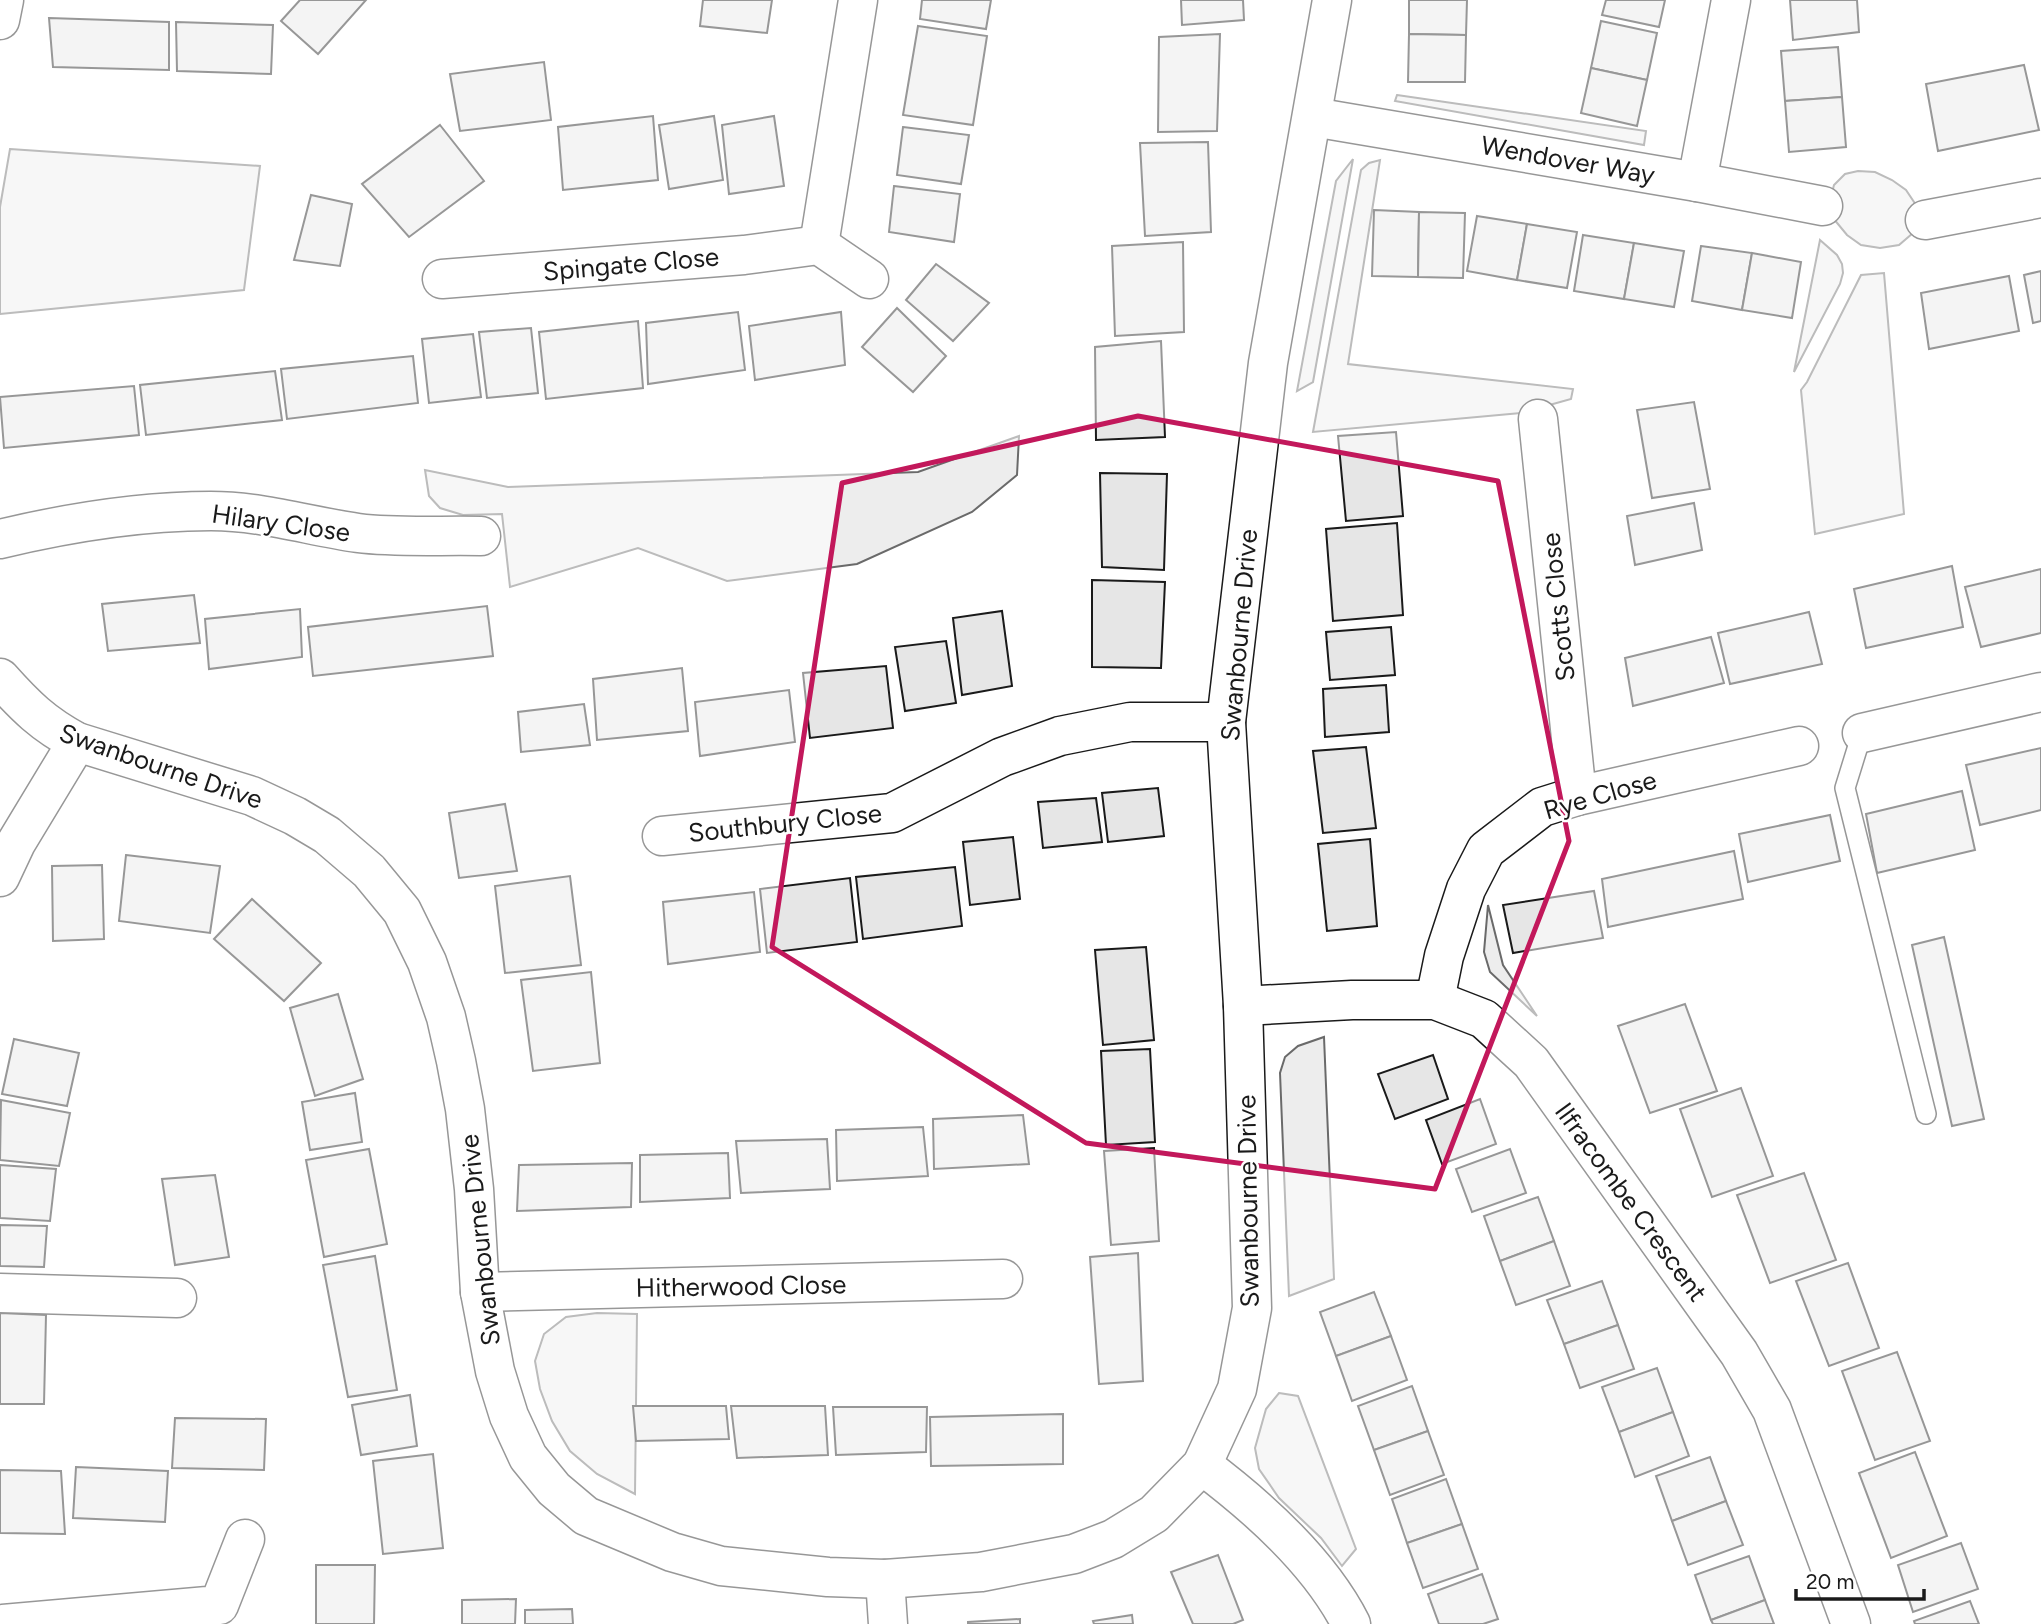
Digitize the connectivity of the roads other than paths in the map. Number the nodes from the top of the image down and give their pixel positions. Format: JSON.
{"nodes":[{"id":1,"x":4,"y":0,"type":"edge"},
{"id":2,"x":858,"y":0,"type":"edge"},
{"id":3,"x":1332,"y":0,"type":"edge"},
{"id":4,"x":1731,"y":0,"type":"edge"},
{"id":5,"x":0,"y":20,"type":"edge"},
{"id":6,"x":1312,"y":117,"type":"junction"},
{"id":7,"x":1698,"y":183,"type":"junction"},
{"id":8,"x":2041,"y":198,"type":"edge"},
{"id":9,"x":1823,"y":206,"type":"dead end"},
{"id":10,"x":1925,"y":220,"type":"dead end"},
{"id":11,"x":819,"y":245,"type":"junction"},
{"id":12,"x":442,"y":279,"type":"dead end"},
{"id":13,"x":869,"y":279,"type":"dead end"},
{"id":14,"x":1538,"y":419,"type":"dead end"},
{"id":15,"x":481,"y":536,"type":"dead end"},
{"id":16,"x":0,"y":539,"type":"edge"},
{"id":17,"x":0,"y":678,"type":"edge"},
{"id":18,"x":2041,"y":692,"type":"edge"},
{"id":19,"x":1226,"y":722,"type":"junction"},
{"id":20,"x":1862,"y":733,"type":"joint"},
{"id":21,"x":77,"y":742,"type":"junction"},
{"id":22,"x":1799,"y":746,"type":"dead end"},
{"id":23,"x":1577,"y":796,"type":"junction"},
{"id":24,"x":662,"y":836,"type":"dead end"},
{"id":25,"x":0,"y":877,"type":"edge"},
{"id":26,"x":1435,"y":1000,"type":"junction"},
{"id":27,"x":1243,"y":1006,"type":"junction"},
{"id":28,"x":1926,"y":1114,"type":"dead end"},
{"id":29,"x":1003,"y":1279,"type":"dead end"},
{"id":30,"x":480,"y":1292,"type":"junction"},
{"id":31,"x":0,"y":1293,"type":"edge"},
{"id":32,"x":177,"y":1298,"type":"dead end"},
{"id":33,"x":1202,"y":1465,"type":"junction"},
{"id":34,"x":246,"y":1539,"type":"dead end"},
{"id":35,"x":885,"y":1579,"type":"junction"},
{"id":36,"x":3,"y":1624,"type":"edge"},
{"id":37,"x":888,"y":1624,"type":"edge"},
{"id":38,"x":1352,"y":1624,"type":"edge"},
{"id":39,"x":1851,"y":1624,"type":"edge"}],
"edges":[{"from":1,"to":5,"type":"street"},
{"from":2,"to":11,"type":"street"},
{"from":3,"to":6,"type":"street","name":"Swanbourne Drive"},
{"from":4,"to":7,"type":"street"},
{"from":6,"to":7,"type":"street","name":"Wendover Way"},
{"from":6,"to":19,"type":"street","name":"Swanbourne Drive"},
{"from":7,"to":9,"type":"street","name":"Wendover Way"},
{"from":8,"to":10,"type":"street"},
{"from":11,"to":12,"type":"street","name":"Spingate Close"},
{"from":11,"to":13,"type":"street"},
{"from":14,"to":23,"type":"street","name":"Scotts Close"},
{"from":15,"to":16,"type":"street","name":"Hilary Close"},
{"from":17,"to":21,"type":"street","name":"Swanbourne Drive"},
{"from":18,"to":20,"type":"street"},
{"from":19,"to":24,"type":"street","name":"Southbury Close"},
{"from":19,"to":27,"type":"street","name":"Swanbourne Drive"},
{"from":20,"to":28,"type":"lane"},
{"from":21,"to":25,"type":"street"},
{"from":21,"to":30,"type":"street","name":"Swanbourne Drive"},
{"from":22,"to":23,"type":"street","name":"Rye Close"},
{"from":23,"to":26,"type":"street","name":"Rye Close"},
{"from":26,"to":27,"type":"street","name":"Ilfracombe Crescent"},
{"from":26,"to":39,"type":"street","name":"Ilfracombe Crescent"},
{"from":27,"to":33,"type":"street","name":"Swanbourne Drive"},
{"from":29,"to":30,"type":"street","name":"Hitherwood Close"},
{"from":30,"to":35,"type":"street","name":"Swanbourne Drive"},
{"from":31,"to":32,"type":"street"},
{"from":33,"to":35,"type":"street","name":"Swanbourne Drive"},
{"from":33,"to":38,"type":"street"},
{"from":34,"to":36,"type":"street"},
{"from":35,"to":37,"type":"street"}]}
